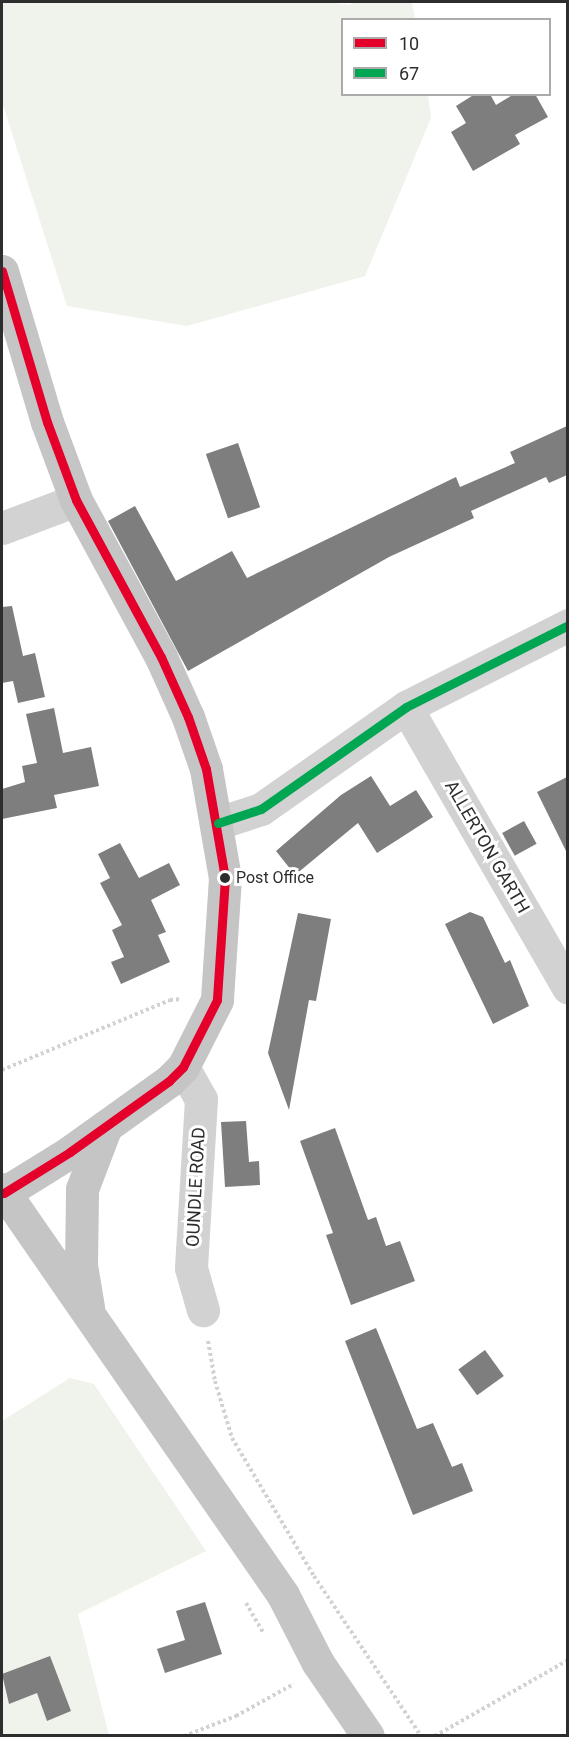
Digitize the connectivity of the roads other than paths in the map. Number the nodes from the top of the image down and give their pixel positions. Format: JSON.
{"nodes":[{"id":1,"x":2,"y":271,"type":"edge"},
{"id":2,"x":76,"y":500,"type":"junction"},
{"id":3,"x":2,"y":528,"type":"edge"},
{"id":4,"x":567,"y":624,"type":"edge"},
{"id":5,"x":406,"y":707,"type":"junction"},
{"id":6,"x":218,"y":823,"type":"junction"},
{"id":7,"x":567,"y":988,"type":"edge"},
{"id":8,"x":183,"y":1066,"type":"junction"},
{"id":9,"x":106,"y":1126,"type":"junction"},
{"id":10,"x":3,"y":1191,"type":"edge"},
{"id":11,"x":203,"y":1310,"type":"road end"},
{"id":12,"x":88,"y":1312,"type":"junction"},
{"id":13,"x":368,"y":1736,"type":"edge"}],
"edges":[{"from":1,"to":2,"type":"main road"},
{"from":2,"to":3,"type":"street"},
{"from":2,"to":6,"type":"main road"},
{"from":4,"to":5,"type":"street"},
{"from":5,"to":6,"type":"street"},
{"from":5,"to":7,"type":"street","name":"ALLERTON GARTH"},
{"from":6,"to":8,"type":"main road"},
{"from":8,"to":9,"type":"main road"},
{"from":8,"to":11,"type":"street","name":"OUNDLE ROAD"},
{"from":9,"to":10,"type":"main road"},
{"from":9,"to":12,"type":"main road"},
{"from":10,"to":12,"type":"main road"},
{"from":12,"to":13,"type":"main road"}]}
